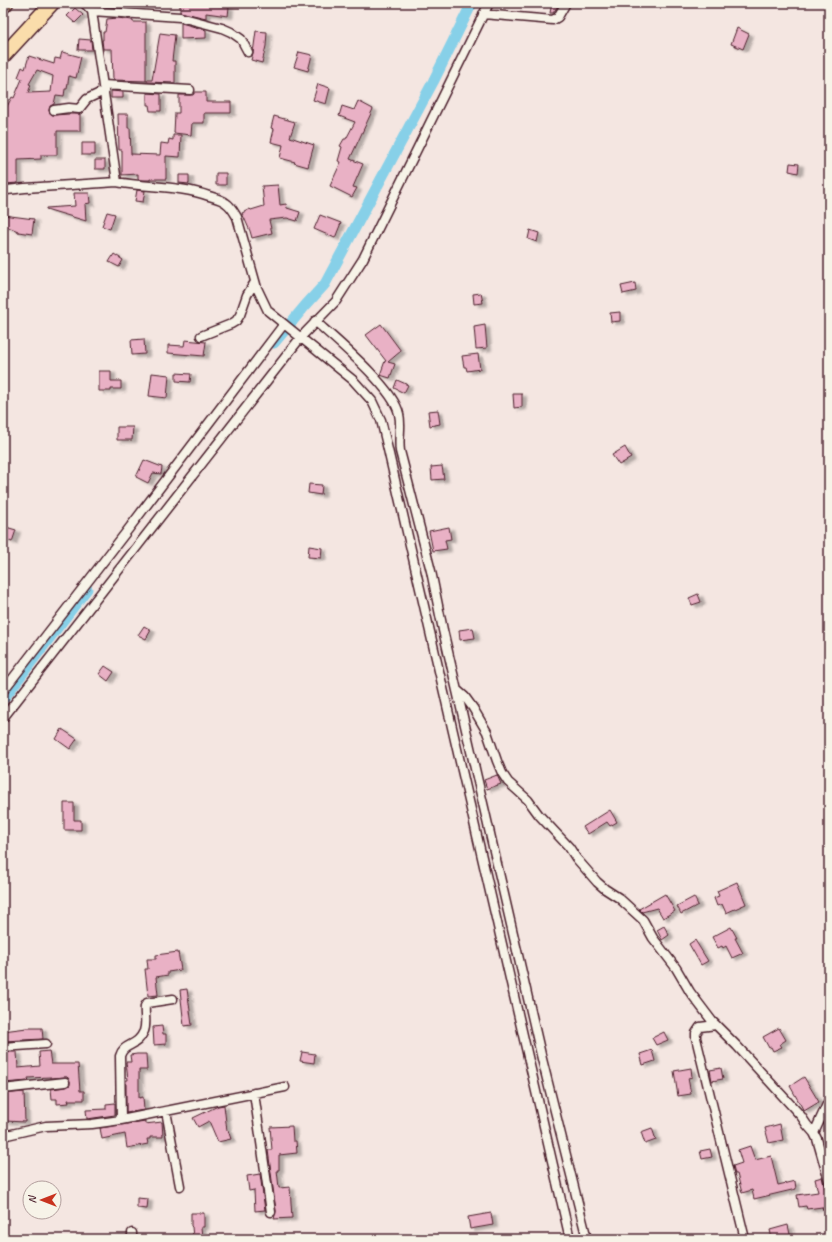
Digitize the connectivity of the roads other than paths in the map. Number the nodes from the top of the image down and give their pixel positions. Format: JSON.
{"nodes":[{"id":1,"x":6,"y":3,"type":"edge"},
{"id":2,"x":52,"y":3,"type":"edge"},
{"id":3,"x":84,"y":3,"type":"edge"},
{"id":4,"x":489,"y":3,"type":"edge"},
{"id":5,"x":566,"y":3,"type":"edge"},
{"id":6,"x":3,"y":6,"type":"edge"},
{"id":7,"x":92,"y":11,"type":"junction"},
{"id":8,"x":483,"y":14,"type":"junction"},
{"id":9,"x":248,"y":52,"type":"dead end"},
{"id":10,"x":3,"y":56,"type":"edge"},
{"id":11,"x":104,"y":88,"type":"junction"},
{"id":12,"x":190,"y":90,"type":"dead end"},
{"id":13,"x":54,"y":110,"type":"dead end"},
{"id":14,"x":117,"y":182,"type":"junction"},
{"id":15,"x":3,"y":189,"type":"edge"},
{"id":16,"x":255,"y":282,"type":"junction"},
{"id":17,"x":316,"y":321,"type":"junction"},
{"id":18,"x":287,"y":326,"type":"junction"},
{"id":19,"x":299,"y":335,"type":"junction"},
{"id":20,"x":201,"y":336,"type":"dead end"},
{"id":21,"x":457,"y":690,"type":"junction"},
{"id":22,"x":3,"y":691,"type":"edge"},
{"id":23,"x":3,"y":718,"type":"edge"},
{"id":24,"x":173,"y":999,"type":"dead end"},
{"id":25,"x":716,"y":1025,"type":"junction"},
{"id":26,"x":46,"y":1044,"type":"dead end"},
{"id":27,"x":3,"y":1047,"type":"edge"},
{"id":28,"x":65,"y":1082,"type":"dead end"},
{"id":29,"x":284,"y":1087,"type":"dead end"},
{"id":30,"x":3,"y":1089,"type":"edge"},
{"id":31,"x":254,"y":1093,"type":"junction"},
{"id":32,"x":829,"y":1100,"type":"edge"},
{"id":33,"x":166,"y":1110,"type":"junction"},
{"id":34,"x":121,"y":1120,"type":"junction"},
{"id":35,"x":814,"y":1133,"type":"junction"},
{"id":36,"x":3,"y":1136,"type":"edge"},
{"id":37,"x":829,"y":1181,"type":"edge"},
{"id":38,"x":180,"y":1186,"type":"dead end"},
{"id":39,"x":270,"y":1212,"type":"dead end"},
{"id":40,"x":570,"y":1239,"type":"edge"},
{"id":41,"x":587,"y":1239,"type":"edge"},
{"id":42,"x":745,"y":1239,"type":"edge"}],
"edges":[{"from":1,"to":6,"type":"highway"},
{"from":2,"to":10,"type":"highway"},
{"from":3,"to":7,"type":"street"},
{"from":4,"to":8,"type":"street"},
{"from":5,"to":8,"type":"street"},
{"from":7,"to":9,"type":"street"},
{"from":7,"to":11,"type":"street"},
{"from":8,"to":17,"type":"street"},
{"from":11,"to":12,"type":"street"},
{"from":11,"to":13,"type":"street"},
{"from":11,"to":14,"type":"street"},
{"from":14,"to":15,"type":"street"},
{"from":14,"to":16,"type":"street"},
{"from":16,"to":18,"type":"street"},
{"from":16,"to":20,"type":"street"},
{"from":17,"to":19,"type":"street"},
{"from":17,"to":21,"type":"street"},
{"from":18,"to":19,"type":"street"},
{"from":18,"to":22,"type":"street"},
{"from":19,"to":23,"type":"street"},
{"from":19,"to":40,"type":"street"},
{"from":21,"to":25,"type":"street"},
{"from":21,"to":41,"type":"street"},
{"from":24,"to":34,"type":"street"},
{"from":25,"to":35,"type":"street"},
{"from":25,"to":42,"type":"street"},
{"from":26,"to":27,"type":"street"},
{"from":28,"to":30,"type":"street"},
{"from":29,"to":31,"type":"street"},
{"from":31,"to":33,"type":"street"},
{"from":31,"to":39,"type":"street"},
{"from":32,"to":35,"type":"street"},
{"from":33,"to":34,"type":"street"},
{"from":33,"to":38,"type":"street"},
{"from":34,"to":36,"type":"street"},
{"from":35,"to":37,"type":"street"}]}
